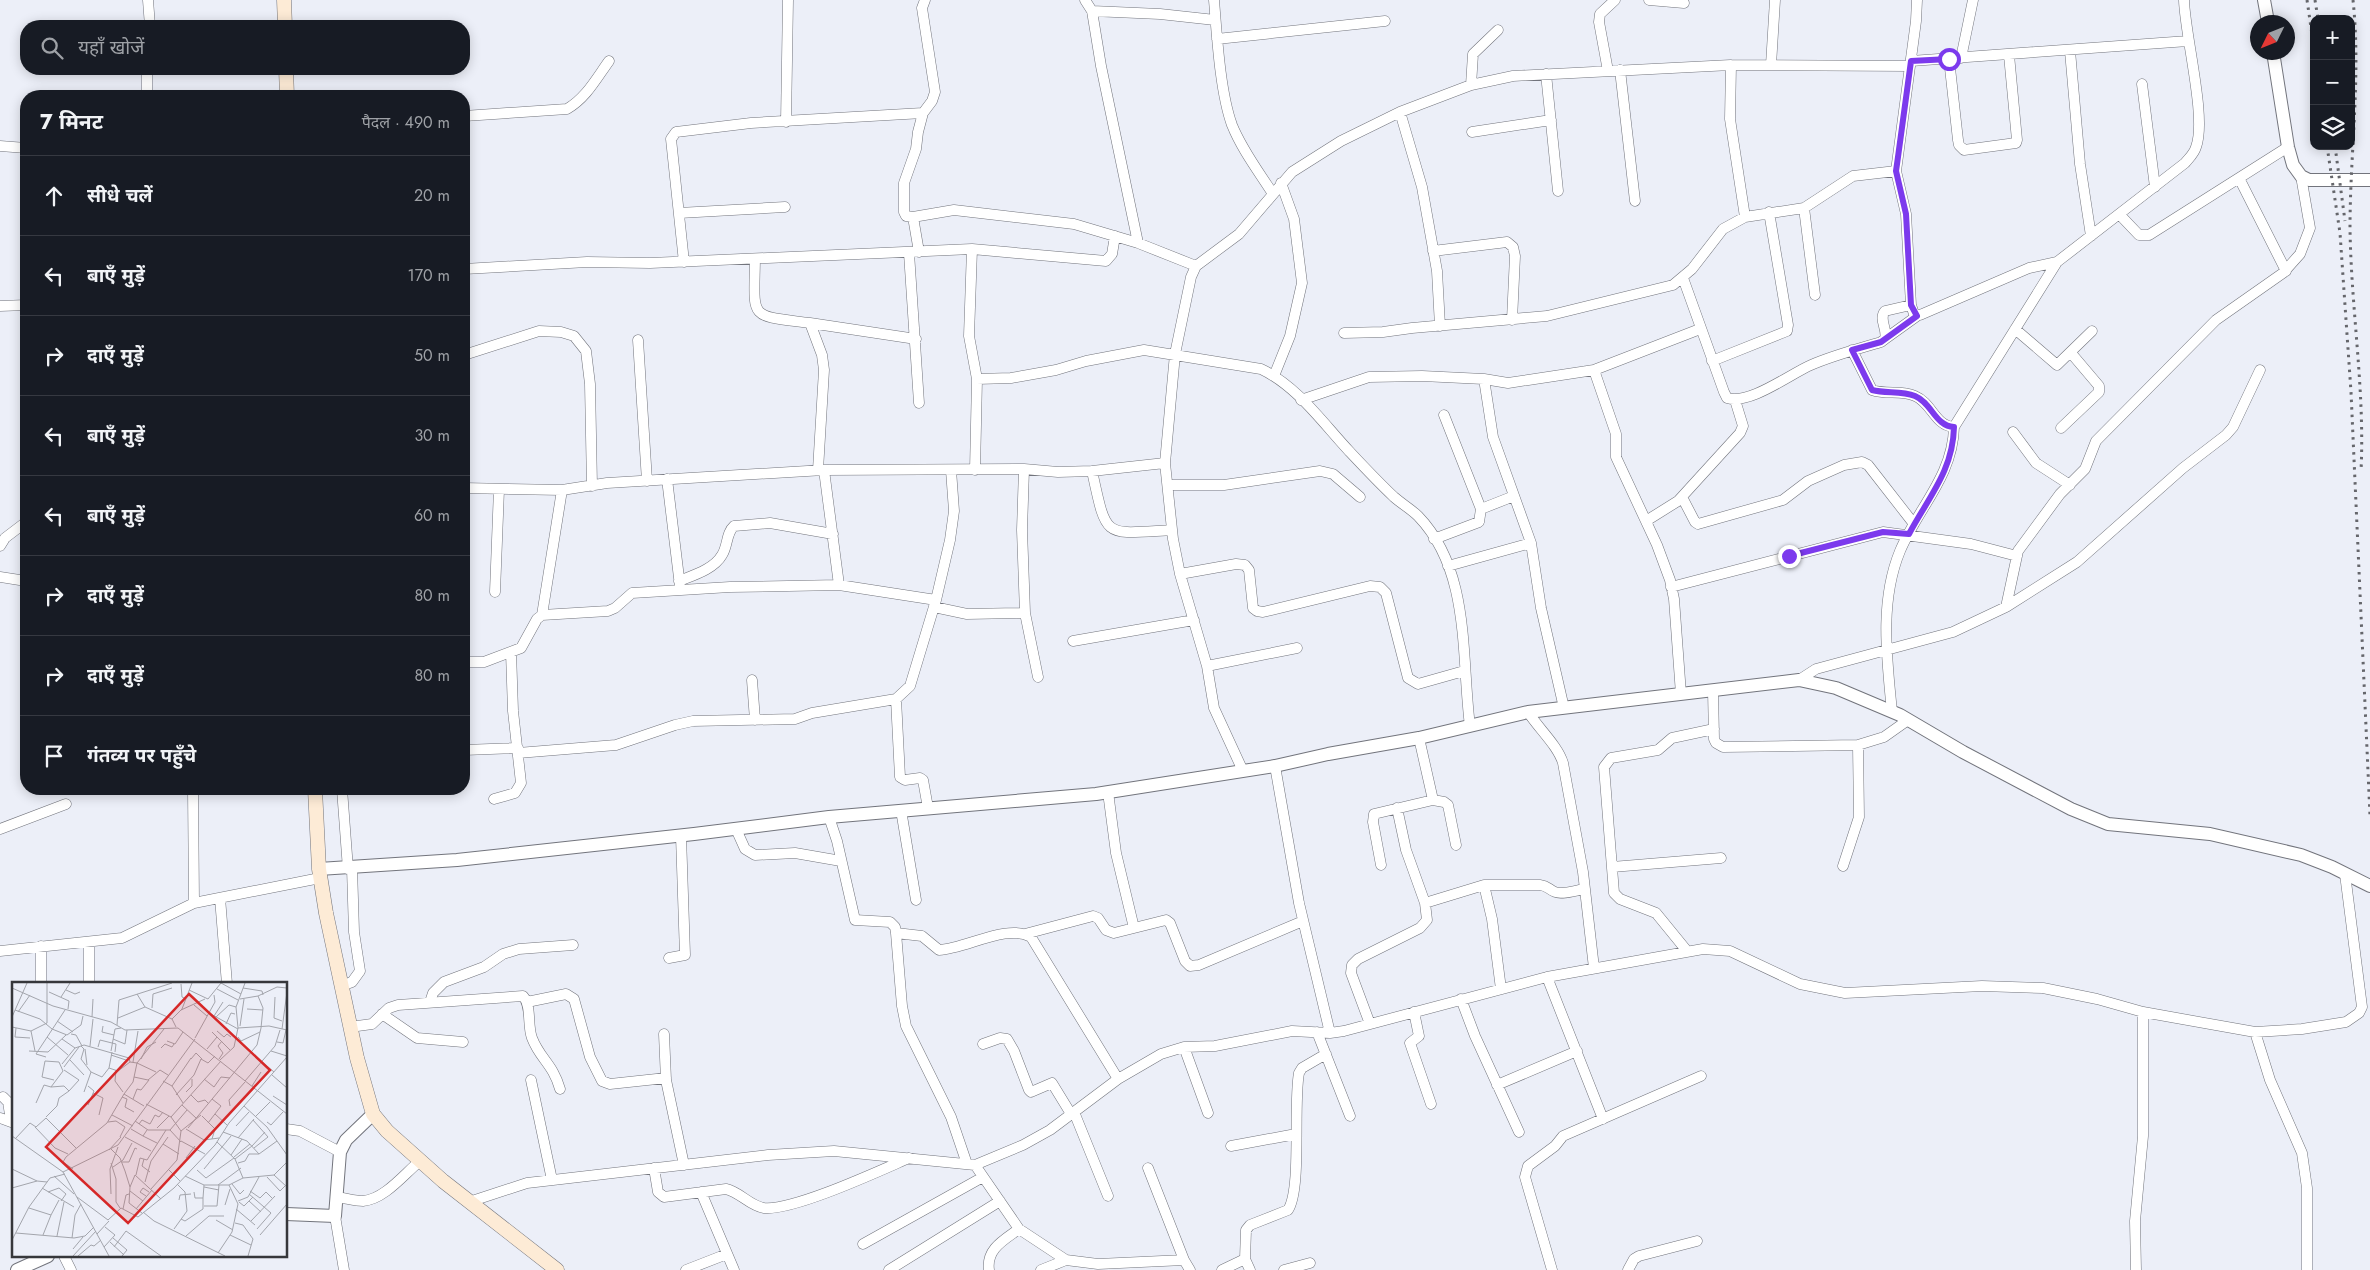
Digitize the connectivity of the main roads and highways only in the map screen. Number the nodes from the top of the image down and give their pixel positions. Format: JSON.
{"nodes":[{"id":1,"x":284,"y":0,"type":"edge"},
{"id":2,"x":285,"y":20,"type":"edge"},
{"id":3,"x":286,"y":75,"type":"edge"},
{"id":4,"x":287,"y":90,"type":"edge"},
{"id":5,"x":315,"y":795,"type":"edge"},
{"id":6,"x":557,"y":1270,"type":"edge"}],
"edges":[{"from":1,"to":2,"type":"main road"},
{"from":3,"to":4,"type":"main road"},
{"from":5,"to":6,"type":"main road"}]}
